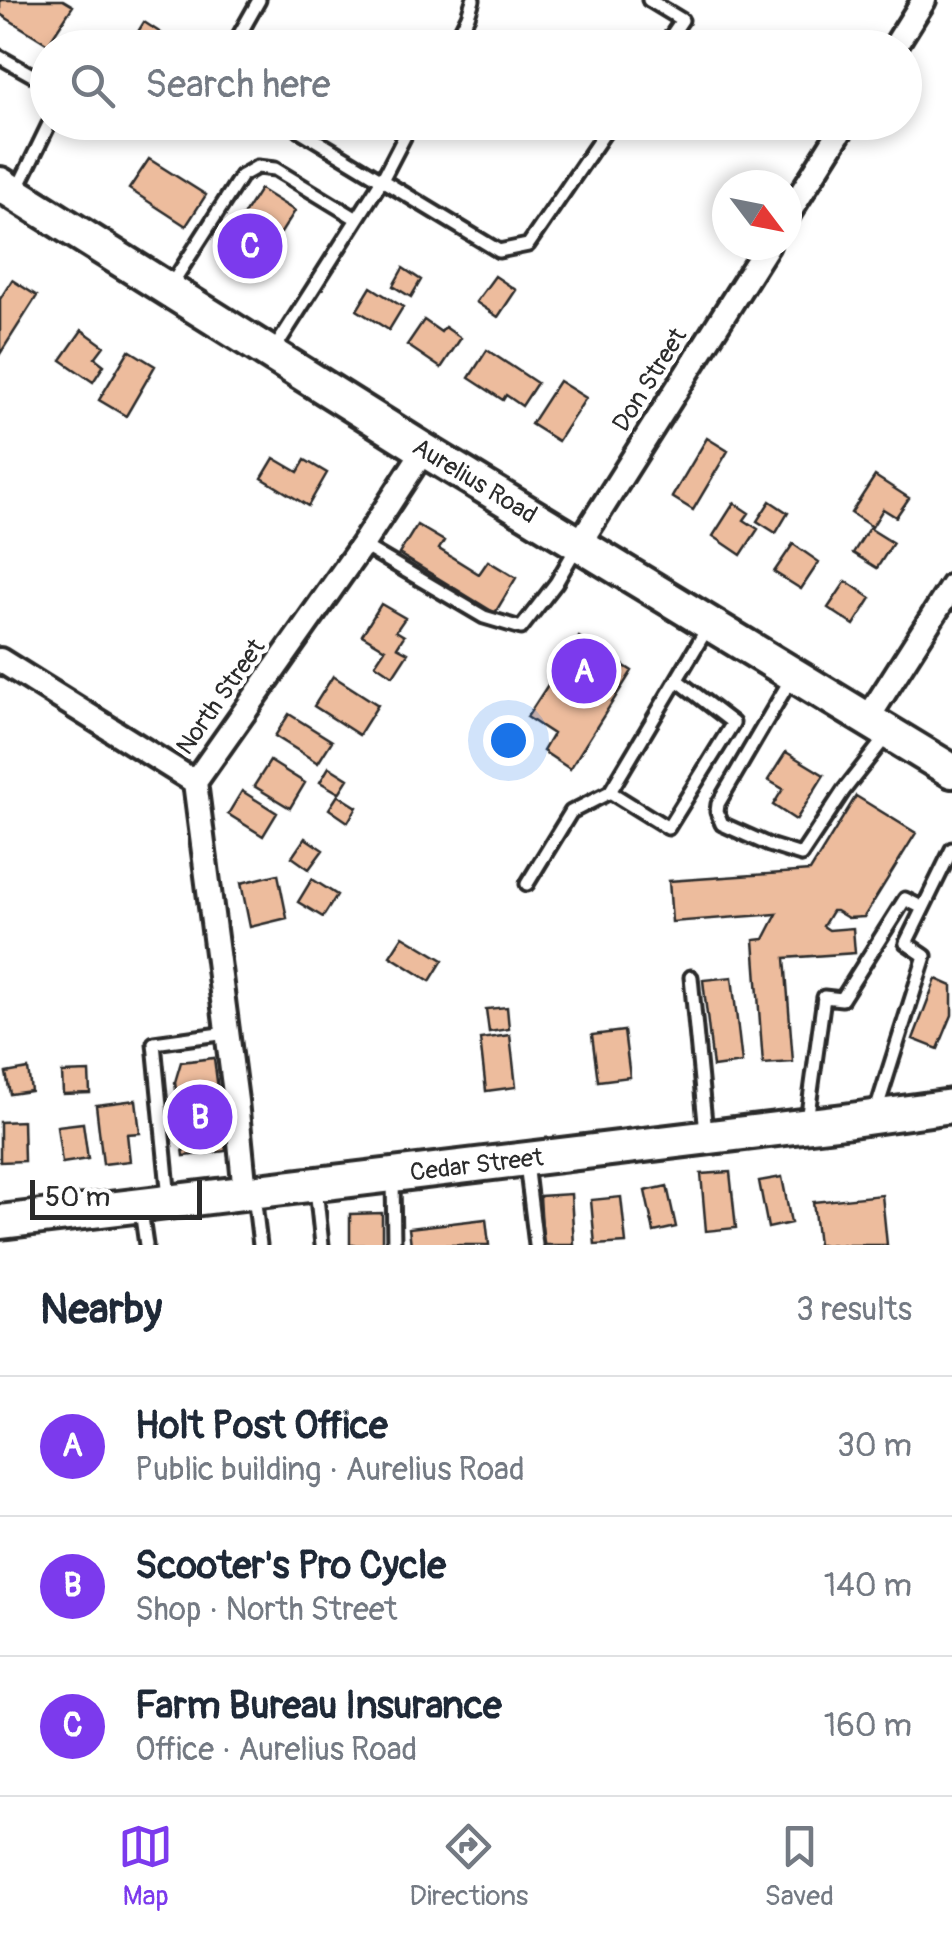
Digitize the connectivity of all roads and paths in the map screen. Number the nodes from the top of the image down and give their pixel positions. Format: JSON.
{"nodes":[{"id":1,"x":260,"y":0,"type":"edge"},
{"id":2,"x":473,"y":0,"type":"edge"},
{"id":3,"x":649,"y":0,"type":"edge"},
{"id":4,"x":924,"y":0,"type":"edge"},
{"id":5,"x":242,"y":30,"type":"edge"},
{"id":6,"x":461,"y":30,"type":"edge"},
{"id":7,"x":675,"y":30,"type":"edge"},
{"id":8,"x":905,"y":30,"type":"edge"},
{"id":9,"x":0,"y":57,"type":"edge"},
{"id":10,"x":30,"y":74,"type":"edge"},
{"id":11,"x":38,"y":140,"type":"edge"},
{"id":12,"x":316,"y":140,"type":"edge"},
{"id":13,"x":403,"y":140,"type":"edge"},
{"id":14,"x":600,"y":140,"type":"edge"},
{"id":15,"x":835,"y":140,"type":"edge"},
{"id":16,"x":382,"y":180,"type":"junction"},
{"id":17,"x":5,"y":190,"type":"edge"},
{"id":18,"x":802,"y":192,"type":"edge"},
{"id":19,"x":357,"y":219,"type":"junction"},
{"id":20,"x":758,"y":260,"type":"edge"},
{"id":21,"x":169,"y":289,"type":"junction"},
{"id":22,"x":272,"y":352,"type":"junction"},
{"id":23,"x":424,"y":450,"type":"junction"},
{"id":24,"x":578,"y":544,"type":"junction"},
{"id":25,"x":362,"y":545,"type":"junction"},
{"id":26,"x":952,"y":586,"type":"edge"},
{"id":27,"x":710,"y":623,"type":"junction"},
{"id":28,"x":0,"y":660,"type":"edge"},
{"id":29,"x":794,"y":674,"type":"junction"},
{"id":30,"x":677,"y":680,"type":"junction"},
{"id":31,"x":879,"y":725,"type":"junction"},
{"id":32,"x":952,"y":770,"type":"edge"},
{"id":33,"x":194,"y":782,"type":"junction"},
{"id":34,"x":610,"y":792,"type":"junction"},
{"id":35,"x":952,"y":849,"type":"edge"},
{"id":36,"x":527,"y":884,"type":"dead end"},
{"id":37,"x":923,"y":908,"type":"junction"},
{"id":38,"x":691,"y":977,"type":"dead end"},
{"id":39,"x":227,"y":1033,"type":"junction"},
{"id":40,"x":952,"y":1106,"type":"edge"},
{"id":41,"x":874,"y":1116,"type":"junction"},
{"id":42,"x":807,"y":1125,"type":"junction"},
{"id":43,"x":706,"y":1137,"type":"junction"},
{"id":44,"x":525,"y":1159,"type":"junction"},
{"id":45,"x":392,"y":1175,"type":"junction"},
{"id":46,"x":315,"y":1184,"type":"junction"},
{"id":47,"x":249,"y":1192,"type":"junction"},
{"id":48,"x":155,"y":1203,"type":"junction"},
{"id":49,"x":0,"y":1222,"type":"edge"},
{"id":50,"x":146,"y":1245,"type":"edge"},
{"id":51,"x":260,"y":1245,"type":"edge"},
{"id":52,"x":322,"y":1245,"type":"edge"},
{"id":53,"x":394,"y":1245,"type":"edge"},
{"id":54,"x":536,"y":1245,"type":"edge"}],
"edges":[{"from":1,"to":5,"type":"lane"},
{"from":2,"to":6,"type":"lane"},
{"from":3,"to":7,"type":"lane"},
{"from":4,"to":8,"type":"street"},
{"from":9,"to":10,"type":"lane"},
{"from":11,"to":17,"type":"lane"},
{"from":12,"to":16,"type":"lane"},
{"from":13,"to":16,"type":"lane"},
{"from":14,"to":16,"type":"lane"},
{"from":15,"to":18,"type":"street"},
{"from":16,"to":19,"type":"lane"},
{"from":17,"to":21,"type":"street","name":"Aurelius Road"},
{"from":19,"to":21,"type":"lane"},
{"from":19,"to":22,"type":"lane"},
{"from":20,"to":24,"type":"street","name":"Don Street"},
{"from":21,"to":22,"type":"street","name":"Aurelius Road"},
{"from":22,"to":23,"type":"street","name":"Aurelius Road"},
{"from":23,"to":24,"type":"street","name":"Aurelius Road"},
{"from":23,"to":25,"type":"street","name":"North Street"},
{"from":24,"to":25,"type":"lane"},
{"from":24,"to":27,"type":"street","name":"Aurelius Road"},
{"from":25,"to":33,"type":"street","name":"North Street"},
{"from":26,"to":31,"type":"street"},
{"from":27,"to":29,"type":"street","name":"Aurelius Road"},
{"from":27,"to":30,"type":"lane"},
{"from":28,"to":33,"type":"street"},
{"from":29,"to":31,"type":"street","name":"Aurelius Road"},
{"from":29,"to":31,"type":"lane"},
{"from":30,"to":34,"type":"lane"},
{"from":30,"to":34,"type":"lane"},
{"from":31,"to":32,"type":"street","name":"Aurelius Road"},
{"from":33,"to":39,"type":"street","name":"North Street"},
{"from":34,"to":36,"type":"lane"},
{"from":35,"to":37,"type":"lane"},
{"from":37,"to":41,"type":"lane"},
{"from":37,"to":42,"type":"lane"},
{"from":38,"to":43,"type":"lane"},
{"from":39,"to":47,"type":"street","name":"North Street"},
{"from":39,"to":48,"type":"lane"},
{"from":40,"to":41,"type":"street","name":"Cedar Street"},
{"from":41,"to":42,"type":"street","name":"Cedar Street"},
{"from":42,"to":43,"type":"street","name":"Cedar Street"},
{"from":43,"to":44,"type":"street","name":"Cedar Street"},
{"from":44,"to":45,"type":"street","name":"Cedar Street"},
{"from":44,"to":54,"type":"lane"},
{"from":45,"to":46,"type":"street","name":"Cedar Street"},
{"from":45,"to":53,"type":"lane"},
{"from":46,"to":47,"type":"street","name":"Cedar Street"},
{"from":46,"to":52,"type":"lane"},
{"from":47,"to":48,"type":"street","name":"Cedar Street"},
{"from":47,"to":51,"type":"lane"},
{"from":48,"to":49,"type":"street","name":"Cedar Street"},
{"from":48,"to":50,"type":"lane"}]}
